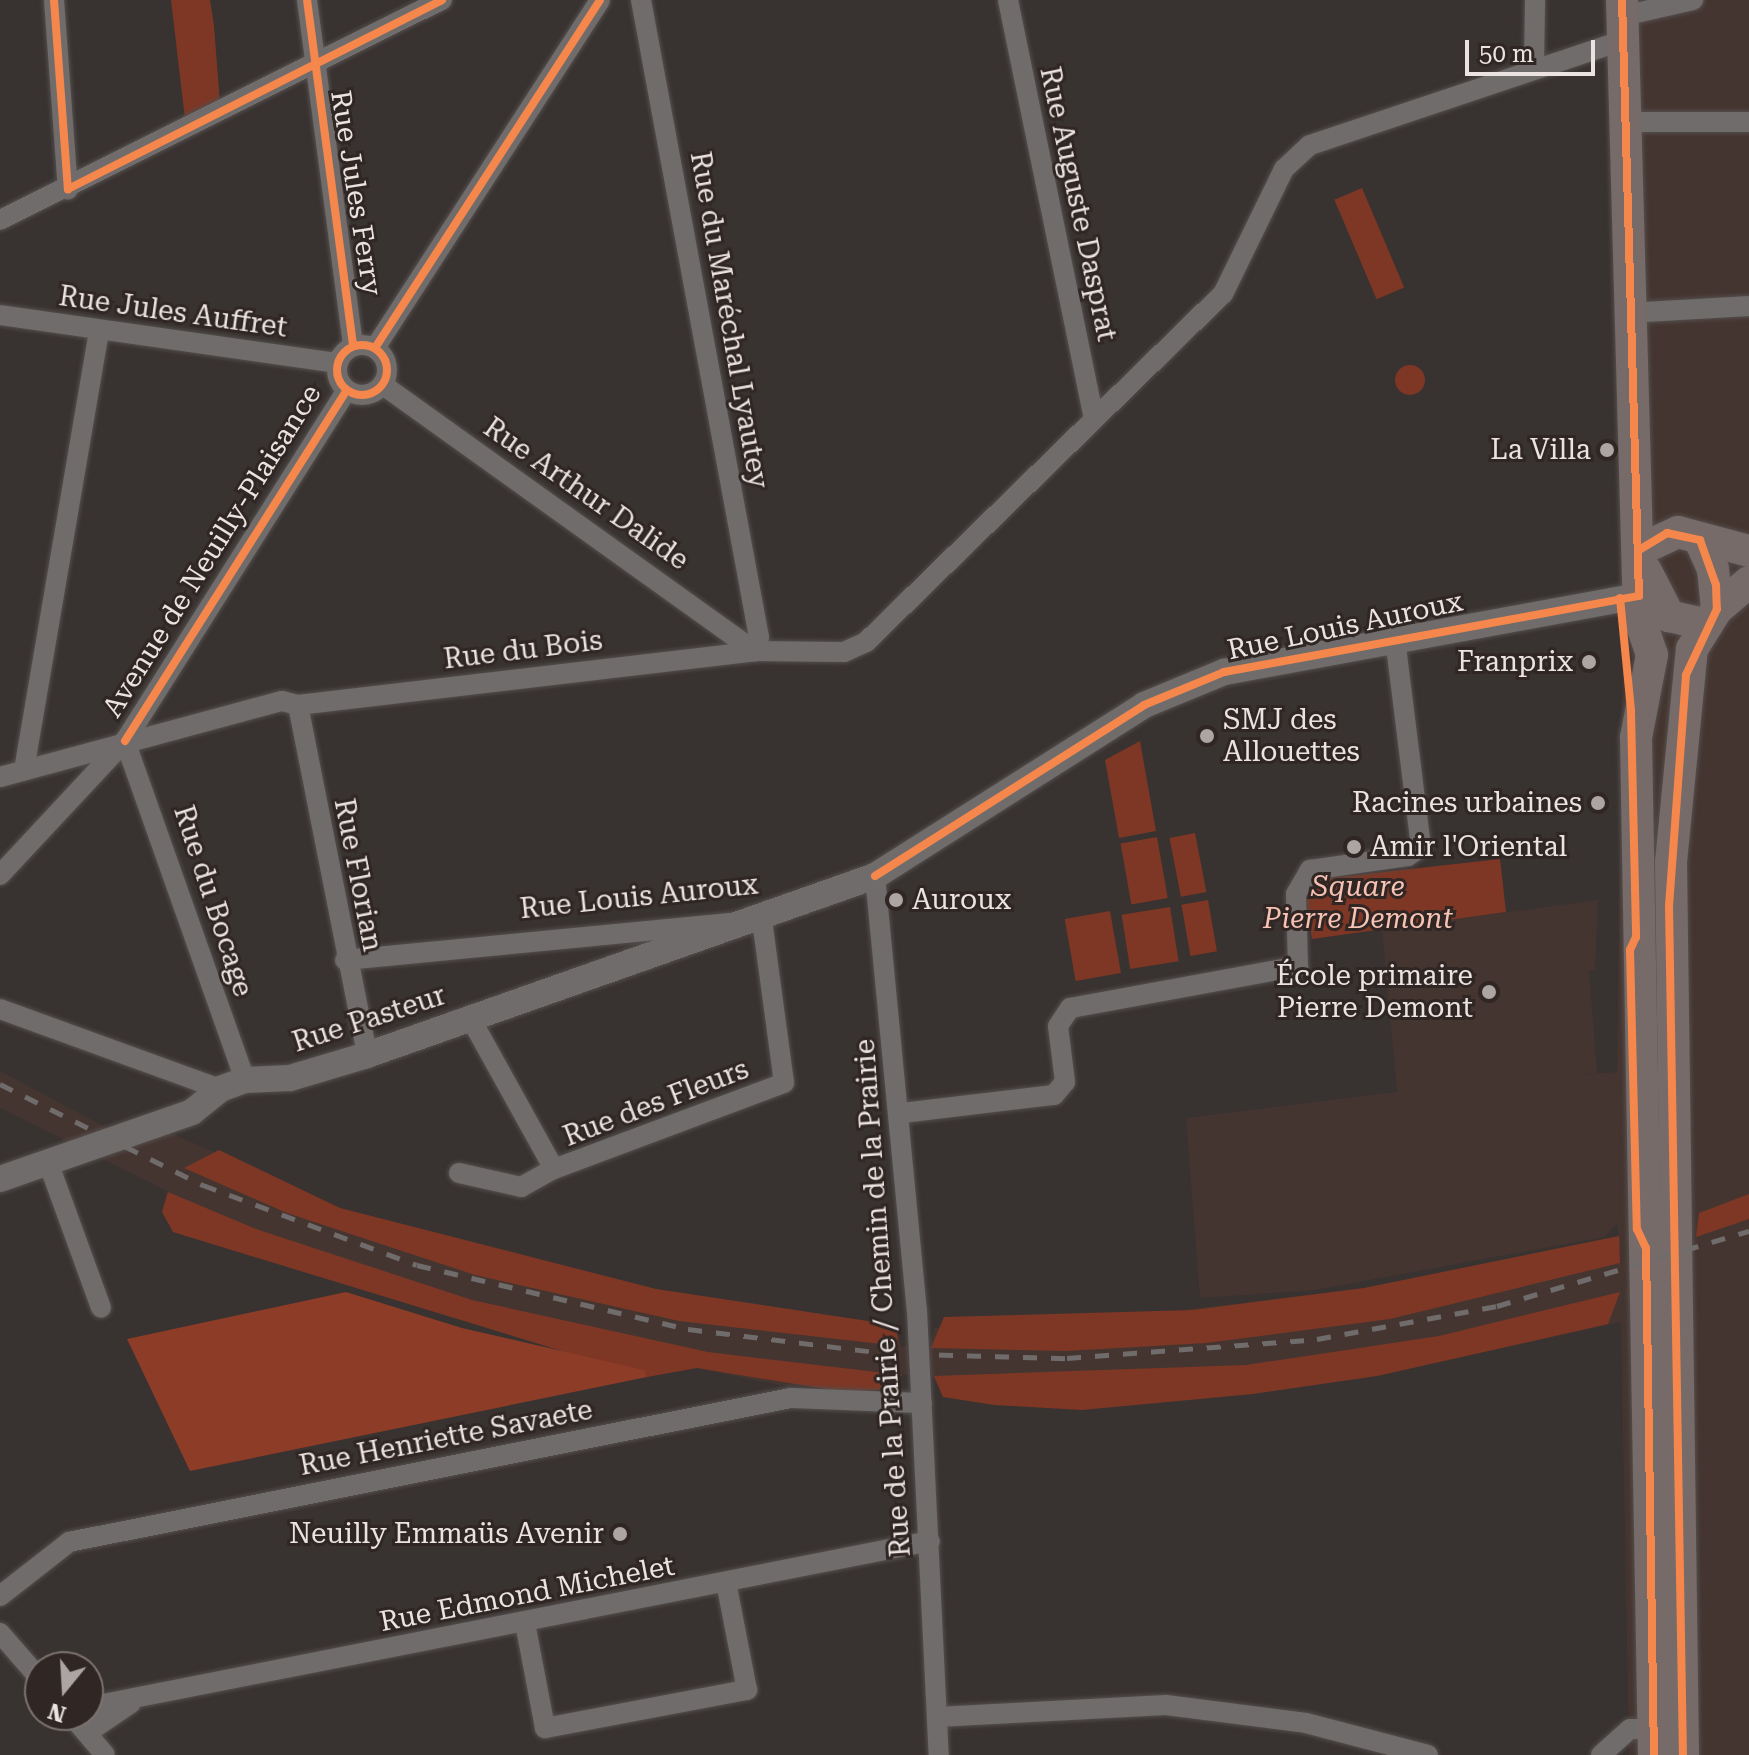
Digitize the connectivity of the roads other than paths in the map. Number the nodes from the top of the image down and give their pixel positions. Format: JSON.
{"nodes":[{"id":1,"x":54,"y":0,"type":"edge"},
{"id":2,"x":307,"y":0,"type":"edge"},
{"id":3,"x":442,"y":0,"type":"edge"},
{"id":4,"x":600,"y":0,"type":"edge"},
{"id":5,"x":641,"y":0,"type":"edge"},
{"id":6,"x":1008,"y":0,"type":"edge"},
{"id":7,"x":1535,"y":0,"type":"edge"},
{"id":8,"x":1693,"y":0,"type":"edge"},
{"id":9,"x":1623,"y":19,"type":"edge"},
{"id":10,"x":1534,"y":65,"type":"junction"},
{"id":11,"x":315,"y":68,"type":"junction"},
{"id":12,"x":1625,"y":122,"type":"junction"},
{"id":13,"x":1749,"y":122,"type":"edge"},
{"id":14,"x":68,"y":189,"type":"junction"},
{"id":15,"x":0,"y":220,"type":"edge"},
{"id":16,"x":1749,"y":306,"type":"edge"},
{"id":17,"x":1628,"y":313,"type":"junction"},
{"id":18,"x":0,"y":315,"type":"edge"},
{"id":19,"x":99,"y":330,"type":"junction"},
{"id":20,"x":353,"y":346,"type":"junction"},
{"id":21,"x":375,"y":348,"type":"junction"},
{"id":22,"x":337,"y":363,"type":"junction"},
{"id":23,"x":383,"y":385,"type":"junction"},
{"id":24,"x":347,"y":390,"type":"junction"},
{"id":25,"x":1094,"y":418,"type":"junction"},
{"id":26,"x":1700,"y":540,"type":"junction"},
{"id":27,"x":1639,"y":550,"type":"junction"},
{"id":28,"x":1749,"y":551,"type":"edge"},
{"id":29,"x":1749,"y":582,"type":"edge"},
{"id":30,"x":1639,"y":596,"type":"junction"},
{"id":31,"x":1711,"y":616,"type":"junction"},
{"id":32,"x":1395,"y":637,"type":"junction"},
{"id":33,"x":755,"y":651,"type":"junction"},
{"id":34,"x":298,"y":705,"type":"junction"},
{"id":35,"x":125,"y":741,"type":"junction"},
{"id":36,"x":24,"y":770,"type":"junction"},
{"id":37,"x":0,"y":777,"type":"edge"},
{"id":38,"x":0,"y":875,"type":"edge"},
{"id":39,"x":875,"y":876,"type":"junction"},
{"id":40,"x":762,"y":920,"type":"junction"},
{"id":41,"x":345,"y":960,"type":"junction"},
{"id":42,"x":0,"y":1009,"type":"edge"},
{"id":43,"x":471,"y":1019,"type":"junction"},
{"id":44,"x":367,"y":1055,"type":"junction"},
{"id":45,"x":245,"y":1080,"type":"junction"},
{"id":46,"x":220,"y":1089,"type":"junction"},
{"id":47,"x":902,"y":1113,"type":"junction"},
{"id":48,"x":48,"y":1162,"type":"junction"},
{"id":49,"x":554,"y":1169,"type":"junction"},
{"id":50,"x":459,"y":1173,"type":"dead end"},
{"id":51,"x":0,"y":1179,"type":"edge"},
{"id":52,"x":101,"y":1308,"type":"dead end"},
{"id":53,"x":922,"y":1403,"type":"junction"},
{"id":54,"x":930,"y":1541,"type":"junction"},
{"id":55,"x":726,"y":1582,"type":"junction"},
{"id":56,"x":0,"y":1596,"type":"edge"},
{"id":57,"x":525,"y":1623,"type":"junction"},
{"id":58,"x":0,"y":1633,"type":"edge"},
{"id":59,"x":24,"y":1661,"type":"edge"},
{"id":60,"x":134,"y":1701,"type":"junction"},
{"id":61,"x":104,"y":1705,"type":"edge"},
{"id":62,"x":937,"y":1717,"type":"junction"},
{"id":63,"x":87,"y":1733,"type":"joint"},
{"id":64,"x":1654,"y":1741,"type":"edge"},
{"id":65,"x":1601,"y":1754,"type":"edge"},
{"id":66,"x":105,"y":1755,"type":"edge"},
{"id":67,"x":939,"y":1755,"type":"edge"},
{"id":68,"x":1428,"y":1755,"type":"edge"},
{"id":69,"x":1669,"y":1755,"type":"edge"},
{"id":70,"x":1683,"y":1755,"type":"edge"}],
"edges":[{"from":1,"to":14,"type":"street"},
{"from":2,"to":11,"type":"street","name":"Rue Jules Ferry"},
{"from":3,"to":11,"type":"street"},
{"from":4,"to":21,"type":"street"},
{"from":5,"to":33,"type":"street","name":"Rue du Maréchal Lyautey"},
{"from":6,"to":25,"type":"street","name":"Rue Auguste Dasprat"},
{"from":7,"to":10,"type":"street"},
{"from":8,"to":9,"type":"street","name":"Rue du Bois"},
{"from":9,"to":10,"type":"street","name":"Rue du Bois"},
{"from":9,"to":12,"type":"main road"},
{"from":10,"to":25,"type":"street","name":"Rue du Bois"},
{"from":11,"to":14,"type":"street"},
{"from":11,"to":20,"type":"street","name":"Rue Jules Ferry"},
{"from":12,"to":13,"type":"street"},
{"from":12,"to":17,"type":"main road"},
{"from":14,"to":15,"type":"street"},
{"from":16,"to":17,"type":"street"},
{"from":17,"to":27,"type":"main road"},
{"from":18,"to":19,"type":"street","name":"Rue Jules Auffret"},
{"from":19,"to":22,"type":"street","name":"Rue Jules Auffret"},
{"from":19,"to":36,"type":"street"},
{"from":20,"to":21,"type":"street"},
{"from":20,"to":22,"type":"street"},
{"from":21,"to":23,"type":"street"},
{"from":22,"to":24,"type":"street"},
{"from":23,"to":24,"type":"street"},
{"from":23,"to":33,"type":"street","name":"Rue Arthur Dalide"},
{"from":24,"to":35,"type":"street","name":"Avenue de Neuilly-Plaisance"},
{"from":25,"to":33,"type":"street","name":"Rue du Bois"},
{"from":26,"to":27,"type":"main road"},
{"from":26,"to":28,"type":"main road"},
{"from":26,"to":31,"type":"main road"},
{"from":27,"to":30,"type":"main road"},
{"from":27,"to":31,"type":"main road"},
{"from":29,"to":31,"type":"main road"},
{"from":30,"to":32,"type":"street","name":"Rue Louis Auroux"},
{"from":30,"to":64,"type":"main road"},
{"from":31,"to":70,"type":"main road"},
{"from":32,"to":39,"type":"street","name":"Rue Louis Auroux"},
{"from":32,"to":47,"type":"street"},
{"from":33,"to":34,"type":"street","name":"Rue du Bois"},
{"from":34,"to":35,"type":"street","name":"Rue du Bois"},
{"from":34,"to":41,"type":"street","name":"Rue Florian"},
{"from":35,"to":36,"type":"street","name":"Rue du Bois"},
{"from":35,"to":38,"type":"street","name":"Avenue de Neuilly-Plaisance"},
{"from":35,"to":45,"type":"street","name":"Rue du Bocage"},
{"from":36,"to":37,"type":"street","name":"Rue du Bois"},
{"from":39,"to":40,"type":"street","name":"Rue Louis Auroux"},
{"from":39,"to":47,"type":"street","name":"Rue de la Prairie / Chemin de la Prairie"},
{"from":40,"to":41,"type":"street","name":"Rue Louis Auroux"},
{"from":40,"to":43,"type":"street","name":"Rue Pasteur"},
{"from":40,"to":49,"type":"street","name":"Rue des Fleurs"},
{"from":41,"to":44,"type":"street","name":"Rue Florian"},
{"from":42,"to":46,"type":"street"},
{"from":43,"to":44,"type":"street","name":"Rue Pasteur"},
{"from":43,"to":49,"type":"street","name":"Rue des Fleurs"},
{"from":44,"to":45,"type":"street","name":"Rue Pasteur"},
{"from":45,"to":46,"type":"street","name":"Rue Pasteur"},
{"from":46,"to":48,"type":"street","name":"Rue Pasteur"},
{"from":47,"to":53,"type":"street","name":"Rue de la Prairie / Chemin de la Prairie"},
{"from":48,"to":51,"type":"street","name":"Rue Pasteur"},
{"from":48,"to":52,"type":"street"},
{"from":49,"to":50,"type":"street"},
{"from":53,"to":54,"type":"street","name":"Rue de la Prairie / Chemin de la Prairie"},
{"from":53,"to":56,"type":"street","name":"Rue Henriette Savaete"},
{"from":54,"to":55,"type":"street","name":"Rue Edmond Michelet"},
{"from":54,"to":62,"type":"street","name":"Rue de la Prairie / Chemin de la Prairie"},
{"from":55,"to":57,"type":"street","name":"Rue Edmond Michelet"},
{"from":55,"to":57,"type":"street"},
{"from":57,"to":60,"type":"street","name":"Rue Edmond Michelet"},
{"from":58,"to":59,"type":"street"},
{"from":60,"to":61,"type":"street","name":"Rue Edmond Michelet"},
{"from":60,"to":63,"type":"street","name":"Rue Edmond Michelet"},
{"from":62,"to":67,"type":"street","name":"Rue de la Prairie / Chemin de la Prairie"},
{"from":62,"to":68,"type":"street"},
{"from":63,"to":66,"type":"street"},
{"from":64,"to":65,"type":"street"},
{"from":64,"to":69,"type":"street"}]}
